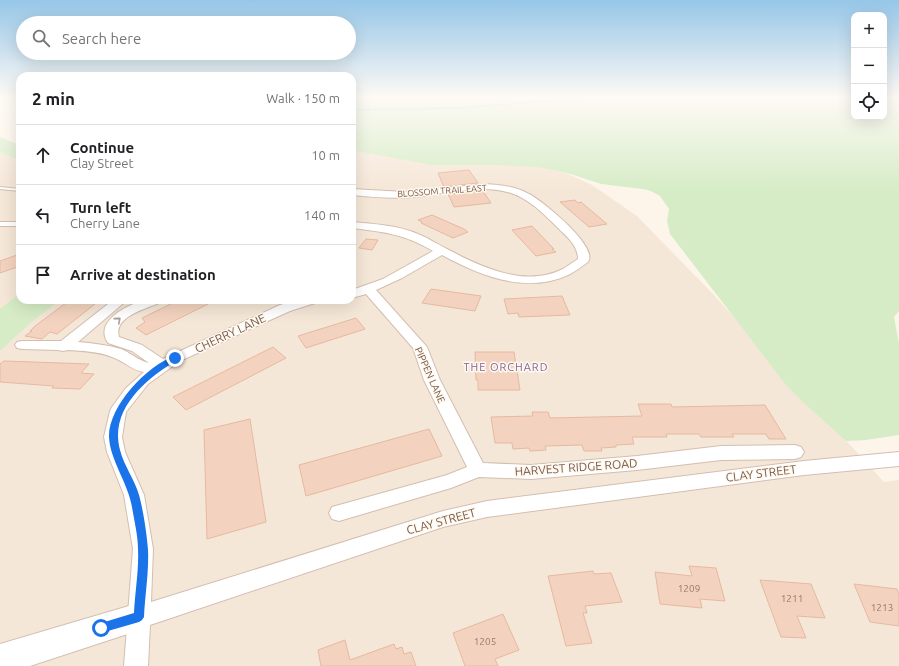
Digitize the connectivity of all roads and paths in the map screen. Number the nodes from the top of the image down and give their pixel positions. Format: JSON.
{"nodes":[{"id":1,"x":0,"y":188,"type":"edge"},
{"id":2,"x":16,"y":190,"type":"edge"},
{"id":3,"x":356,"y":192,"type":"edge"},
{"id":4,"x":0,"y":224,"type":"edge"},
{"id":5,"x":16,"y":224,"type":"edge"},
{"id":6,"x":356,"y":225,"type":"edge"},
{"id":7,"x":441,"y":251,"type":"junction"},
{"id":8,"x":369,"y":290,"type":"junction"},
{"id":9,"x":356,"y":293,"type":"edge"},
{"id":10,"x":115,"y":304,"type":"edge"},
{"id":11,"x":146,"y":304,"type":"edge"},
{"id":12,"x":298,"y":304,"type":"edge"},
{"id":13,"x":22,"y":345,"type":"dead end"},
{"id":14,"x":63,"y":346,"type":"junction"},
{"id":15,"x":157,"y":369,"type":"junction"},
{"id":16,"x":795,"y":452,"type":"dead end"},
{"id":17,"x":899,"y":459,"type":"edge"},
{"id":18,"x":478,"y":470,"type":"junction"},
{"id":19,"x":339,"y":513,"type":"dead end"},
{"id":20,"x":139,"y":617,"type":"junction"},
{"id":21,"x":0,"y":660,"type":"edge"},
{"id":22,"x":136,"y":666,"type":"edge"}],
"edges":[{"from":1,"to":2,"type":"lane"},
{"from":3,"to":7,"type":"street","name":"BLOSSOM TRAIL EAST"},
{"from":4,"to":5,"type":"lane"},
{"from":6,"to":7,"type":"street"},
{"from":7,"to":8,"type":"street"},
{"from":8,"to":9,"type":"street"},
{"from":8,"to":18,"type":"street","name":"PIPPEN LANE"},
{"from":10,"to":14,"type":"street"},
{"from":15,"to":11,"type":"street","one_way":true},
{"from":12,"to":15,"type":"street","name":"CHERRY LANE"},
{"from":13,"to":14,"type":"street"},
{"from":14,"to":15,"type":"street"},
{"from":15,"to":20,"type":"street","name":"CHERRY LANE"},
{"from":16,"to":18,"type":"street","name":"HARVEST RIDGE ROAD"},
{"from":17,"to":20,"type":"street","name":"CLAY STREET"},
{"from":18,"to":19,"type":"street","name":"HARVEST RIDGE ROAD"},
{"from":20,"to":21,"type":"street","name":"CLAY STREET"},
{"from":20,"to":22,"type":"street","name":"CHERRY LANE"}]}
